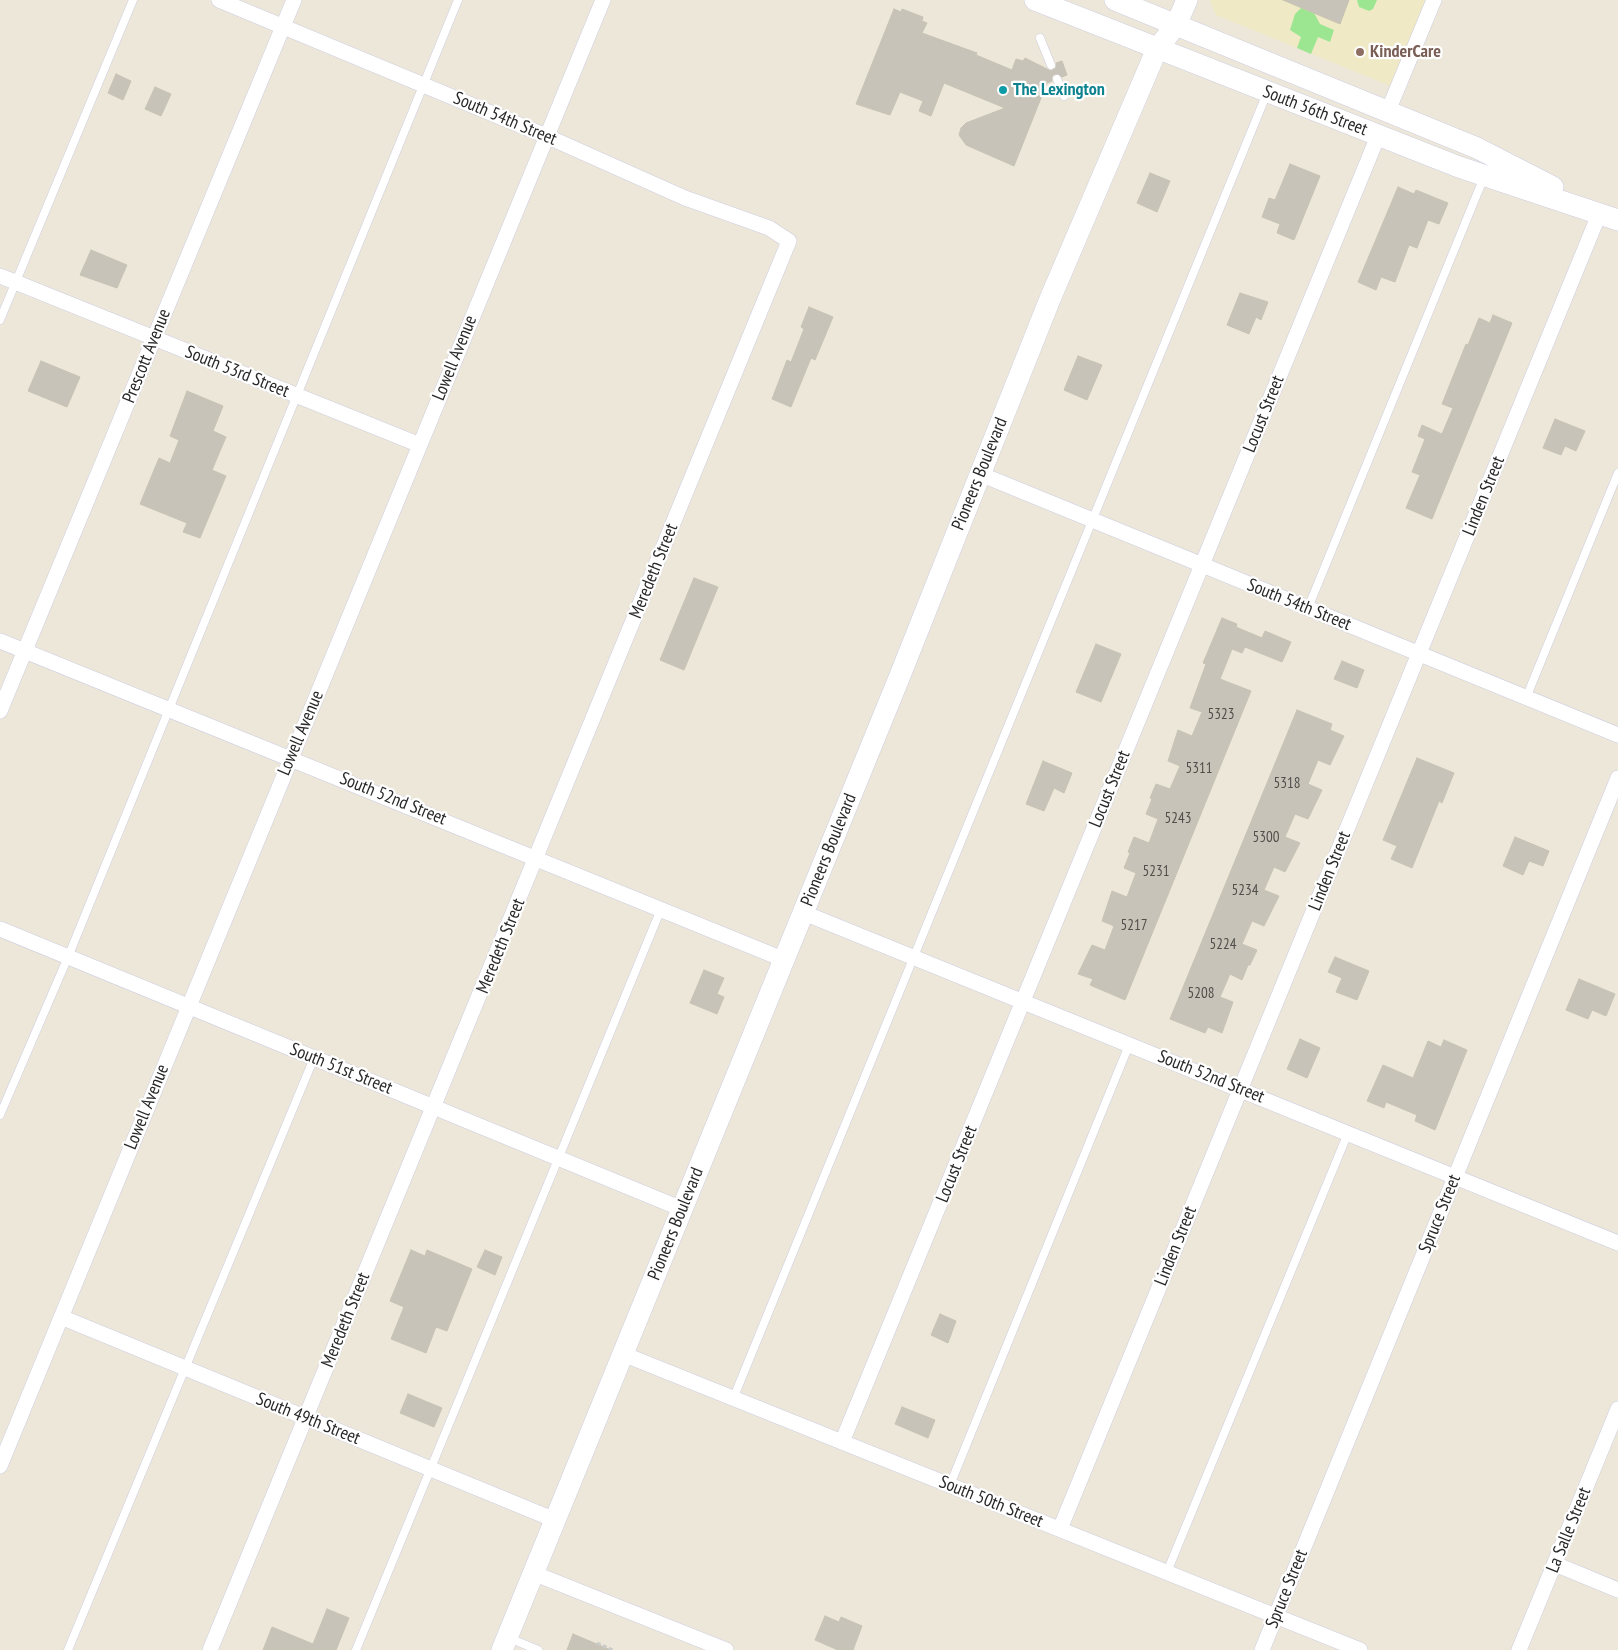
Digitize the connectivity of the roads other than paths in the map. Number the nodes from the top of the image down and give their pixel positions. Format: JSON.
{"nodes":[{"id":1,"x":133,"y":0,"type":"edge"},
{"id":2,"x":218,"y":0,"type":"edge"},
{"id":3,"x":294,"y":0,"type":"edge"},
{"id":4,"x":458,"y":0,"type":"edge"},
{"id":5,"x":603,"y":0,"type":"edge"},
{"id":6,"x":1035,"y":0,"type":"edge"},
{"id":7,"x":1115,"y":0,"type":"edge"},
{"id":8,"x":1187,"y":0,"type":"edge"},
{"id":9,"x":1434,"y":0,"type":"edge"},
{"id":10,"x":1156,"y":8,"type":"edge"},
{"id":11,"x":1176,"y":25,"type":"junction"},
{"id":12,"x":283,"y":26,"type":"junction"},
{"id":13,"x":1040,"y":38,"type":"dead end"},
{"id":14,"x":1157,"y":49,"type":"junction"},
{"id":15,"x":1051,"y":65,"type":"dead end"},
{"id":16,"x":1057,"y":79,"type":"dead end"},
{"id":17,"x":424,"y":85,"type":"junction"},
{"id":18,"x":1268,"y":93,"type":"junction"},
{"id":19,"x":1064,"y":96,"type":"dead end"},
{"id":20,"x":1388,"y":111,"type":"junction"},
{"id":21,"x":546,"y":136,"type":"junction"},
{"id":22,"x":1378,"y":136,"type":"junction"},
{"id":23,"x":1484,"y":176,"type":"junction"},
{"id":24,"x":1609,"y":216,"type":"edge"},
{"id":25,"x":789,"y":241,"type":"joint"},
{"id":26,"x":0,"y":276,"type":"edge"},
{"id":27,"x":16,"y":282,"type":"junction"},
{"id":28,"x":0,"y":320,"type":"edge"},
{"id":29,"x":154,"y":339,"type":"junction"},
{"id":30,"x":298,"y":397,"type":"junction"},
{"id":31,"x":420,"y":445,"type":"junction"},
{"id":32,"x":980,"y":474,"type":"junction"},
{"id":33,"x":1618,"y":474,"type":"edge"},
{"id":34,"x":1093,"y":521,"type":"junction"},
{"id":35,"x":1202,"y":565,"type":"junction"},
{"id":36,"x":1308,"y":608,"type":"junction"},
{"id":37,"x":0,"y":640,"type":"edge"},
{"id":38,"x":25,"y":651,"type":"junction"},
{"id":39,"x":1419,"y":654,"type":"junction"},
{"id":40,"x":1526,"y":698,"type":"junction"},
{"id":41,"x":168,"y":708,"type":"junction"},
{"id":42,"x":0,"y":711,"type":"edge"},
{"id":43,"x":1618,"y":736,"type":"edge"},
{"id":44,"x":291,"y":757,"type":"junction"},
{"id":45,"x":1618,"y":778,"type":"edge"},
{"id":46,"x":536,"y":858,"type":"junction"},
{"id":47,"x":661,"y":909,"type":"junction"},
{"id":48,"x":804,"y":912,"type":"junction"},
{"id":49,"x":0,"y":929,"type":"edge"},
{"id":50,"x":68,"y":957,"type":"junction"},
{"id":51,"x":914,"y":958,"type":"junction"},
{"id":52,"x":784,"y":960,"type":"junction"},
{"id":53,"x":1023,"y":1002,"type":"junction"},
{"id":54,"x":188,"y":1006,"type":"junction"},
{"id":55,"x":1130,"y":1044,"type":"junction"},
{"id":56,"x":314,"y":1058,"type":"junction"},
{"id":57,"x":1240,"y":1089,"type":"junction"},
{"id":58,"x":434,"y":1107,"type":"junction"},
{"id":59,"x":0,"y":1115,"type":"edge"},
{"id":60,"x":1348,"y":1132,"type":"junction"},
{"id":61,"x":558,"y":1158,"type":"junction"},
{"id":62,"x":1456,"y":1176,"type":"junction"},
{"id":63,"x":682,"y":1209,"type":"junction"},
{"id":64,"x":1618,"y":1243,"type":"edge"},
{"id":65,"x":61,"y":1317,"type":"junction"},
{"id":66,"x":623,"y":1354,"type":"junction"},
{"id":67,"x":185,"y":1368,"type":"junction"},
{"id":68,"x":733,"y":1399,"type":"junction"},
{"id":69,"x":1618,"y":1409,"type":"edge"},
{"id":70,"x":306,"y":1418,"type":"junction"},
{"id":71,"x":842,"y":1442,"type":"junction"},
{"id":72,"x":0,"y":1466,"type":"edge"},
{"id":73,"x":430,"y":1469,"type":"junction"},
{"id":74,"x":950,"y":1485,"type":"junction"},
{"id":75,"x":555,"y":1520,"type":"junction"},
{"id":76,"x":1060,"y":1529,"type":"junction"},
{"id":77,"x":1555,"y":1564,"type":"junction"},
{"id":78,"x":1167,"y":1572,"type":"junction"},
{"id":79,"x":533,"y":1573,"type":"junction"},
{"id":80,"x":1618,"y":1590,"type":"edge"},
{"id":81,"x":1276,"y":1616,"type":"junction"},
{"id":82,"x":504,"y":1644,"type":"edge"},
{"id":83,"x":68,"y":1650,"type":"edge"},
{"id":84,"x":210,"y":1650,"type":"edge"},
{"id":85,"x":356,"y":1650,"type":"edge"},
{"id":86,"x":538,"y":1650,"type":"edge"},
{"id":87,"x":726,"y":1650,"type":"edge"},
{"id":88,"x":1262,"y":1650,"type":"edge"},
{"id":89,"x":1360,"y":1650,"type":"edge"},
{"id":90,"x":1519,"y":1650,"type":"edge"}],
"edges":[{"from":1,"to":27,"type":"lane"},
{"from":2,"to":12,"type":"street","name":"South 54th Street"},
{"from":3,"to":12,"type":"street","name":"Prescott Avenue"},
{"from":4,"to":17,"type":"lane"},
{"from":5,"to":21,"type":"street","name":"Lowell Avenue"},
{"from":6,"to":14,"type":"main road","name":"South 56th Street"},
{"from":7,"to":10,"type":"main road","name":"South 56th Street"},
{"from":8,"to":11,"type":"main road","name":"Pioneers Boulevard"},
{"from":9,"to":20,"type":"street"},
{"from":10,"to":11,"type":"main road","name":"South 56th Street"},
{"from":10,"to":14,"type":"main road","name":"Pioneers Boulevard"},
{"from":11,"to":14,"type":"main road","name":"Pioneers Boulevard"},
{"from":11,"to":20,"type":"main road","name":"South 56th Street"},
{"from":12,"to":17,"type":"street","name":"South 54th Street"},
{"from":12,"to":29,"type":"street","name":"Prescott Avenue"},
{"from":13,"to":15,"type":"lane"},
{"from":14,"to":18,"type":"main road","name":"South 56th Street"},
{"from":14,"to":32,"type":"main road","name":"Pioneers Boulevard"},
{"from":16,"to":19,"type":"lane"},
{"from":17,"to":21,"type":"street","name":"South 54th Street"},
{"from":17,"to":30,"type":"lane"},
{"from":18,"to":22,"type":"main road","name":"South 56th Street"},
{"from":18,"to":34,"type":"lane"},
{"from":20,"to":24,"type":"main road","name":"South 56th Street"},
{"from":21,"to":25,"type":"street","name":"South 54th Street"},
{"from":21,"to":31,"type":"street","name":"Lowell Avenue"},
{"from":22,"to":23,"type":"main road","name":"South 56th Street"},
{"from":22,"to":35,"type":"street","name":"Locust Street"},
{"from":23,"to":24,"type":"main road","name":"South 56th Street"},
{"from":23,"to":36,"type":"lane"},
{"from":24,"to":39,"type":"street","name":"Linden Street"},
{"from":25,"to":46,"type":"street","name":"Meredeth Street"},
{"from":26,"to":27,"type":"street","name":"South 53rd Street"},
{"from":27,"to":28,"type":"lane"},
{"from":27,"to":29,"type":"street","name":"South 53rd Street"},
{"from":29,"to":30,"type":"street","name":"South 53rd Street"},
{"from":29,"to":38,"type":"street","name":"Prescott Avenue"},
{"from":30,"to":31,"type":"street","name":"South 53rd Street"},
{"from":30,"to":41,"type":"lane"},
{"from":31,"to":44,"type":"street","name":"Lowell Avenue"},
{"from":32,"to":34,"type":"street","name":"South 54th Street"},
{"from":32,"to":48,"type":"main road","name":"Pioneers Boulevard"},
{"from":33,"to":40,"type":"lane"},
{"from":34,"to":35,"type":"street","name":"South 54th Street"},
{"from":34,"to":51,"type":"lane"},
{"from":35,"to":36,"type":"street","name":"South 54th Street"},
{"from":35,"to":53,"type":"street","name":"Locust Street"},
{"from":36,"to":39,"type":"street","name":"South 54th Street"},
{"from":37,"to":38,"type":"street","name":"South 52nd Street"},
{"from":38,"to":41,"type":"street","name":"South 52nd Street"},
{"from":38,"to":42,"type":"street","name":"Prescott Avenue"},
{"from":39,"to":40,"type":"street","name":"South 54th Street"},
{"from":39,"to":57,"type":"street","name":"Linden Street"},
{"from":40,"to":43,"type":"street","name":"South 54th Street"},
{"from":41,"to":44,"type":"street","name":"South 52nd Street"},
{"from":41,"to":50,"type":"lane"},
{"from":44,"to":46,"type":"street","name":"South 52nd Street"},
{"from":44,"to":54,"type":"street","name":"Lowell Avenue"},
{"from":45,"to":62,"type":"street","name":"Spruce Street"},
{"from":46,"to":47,"type":"street","name":"South 52nd Street"},
{"from":46,"to":58,"type":"street","name":"Meredeth Street"},
{"from":47,"to":52,"type":"street","name":"South 52nd Street"},
{"from":47,"to":61,"type":"lane"},
{"from":48,"to":51,"type":"street","name":"South 52nd Street"},
{"from":48,"to":52,"type":"main road","name":"Pioneers Boulevard"},
{"from":49,"to":50,"type":"street","name":"South 51st Street"},
{"from":50,"to":54,"type":"street","name":"South 51st Street"},
{"from":50,"to":59,"type":"lane"},
{"from":51,"to":53,"type":"street","name":"South 52nd Street"},
{"from":51,"to":68,"type":"lane"},
{"from":52,"to":63,"type":"main road","name":"Pioneers Boulevard"},
{"from":53,"to":55,"type":"street","name":"South 52nd Street"},
{"from":53,"to":71,"type":"street","name":"Locust Street"},
{"from":54,"to":56,"type":"street","name":"South 51st Street"},
{"from":54,"to":65,"type":"street","name":"Lowell Avenue"},
{"from":55,"to":57,"type":"street","name":"South 52nd Street"},
{"from":55,"to":74,"type":"lane"},
{"from":56,"to":58,"type":"street","name":"South 51st Street"},
{"from":56,"to":67,"type":"lane"},
{"from":57,"to":60,"type":"street","name":"South 52nd Street"},
{"from":57,"to":76,"type":"street","name":"Linden Street"},
{"from":58,"to":61,"type":"street","name":"South 51st Street"},
{"from":58,"to":70,"type":"street","name":"Meredeth Street"},
{"from":60,"to":62,"type":"street","name":"South 52nd Street"},
{"from":60,"to":78,"type":"lane"},
{"from":61,"to":63,"type":"street","name":"South 51st Street"},
{"from":61,"to":73,"type":"lane"},
{"from":62,"to":64,"type":"street","name":"South 52nd Street"},
{"from":62,"to":81,"type":"street","name":"Spruce Street"},
{"from":63,"to":66,"type":"main road","name":"Pioneers Boulevard"},
{"from":65,"to":67,"type":"street","name":"South 49th Street"},
{"from":65,"to":72,"type":"street","name":"Lowell Avenue"},
{"from":66,"to":68,"type":"street","name":"South 50th Street"},
{"from":66,"to":75,"type":"main road","name":"Pioneers Boulevard"},
{"from":67,"to":70,"type":"street","name":"South 49th Street"},
{"from":67,"to":83,"type":"lane"},
{"from":68,"to":71,"type":"street","name":"South 50th Street"},
{"from":69,"to":77,"type":"street","name":"La Salle Street"},
{"from":70,"to":73,"type":"street","name":"South 49th Street"},
{"from":70,"to":84,"type":"street","name":"Meredeth Street"},
{"from":71,"to":74,"type":"street","name":"South 50th Street"},
{"from":73,"to":75,"type":"street","name":"South 49th Street"},
{"from":73,"to":85,"type":"lane"},
{"from":74,"to":76,"type":"street","name":"South 50th Street"},
{"from":75,"to":79,"type":"main road","name":"Pioneers Boulevard"},
{"from":76,"to":78,"type":"street","name":"South 50th Street"},
{"from":77,"to":80,"type":"street"},
{"from":77,"to":90,"type":"street","name":"La Salle Street"},
{"from":78,"to":81,"type":"street","name":"South 50th Street"},
{"from":79,"to":82,"type":"main road","name":"Pioneers Boulevard"},
{"from":79,"to":87,"type":"street"},
{"from":81,"to":88,"type":"street","name":"Spruce Street"},
{"from":81,"to":89,"type":"street","name":"South 50th Street"},
{"from":82,"to":86,"type":"lane"}]}
